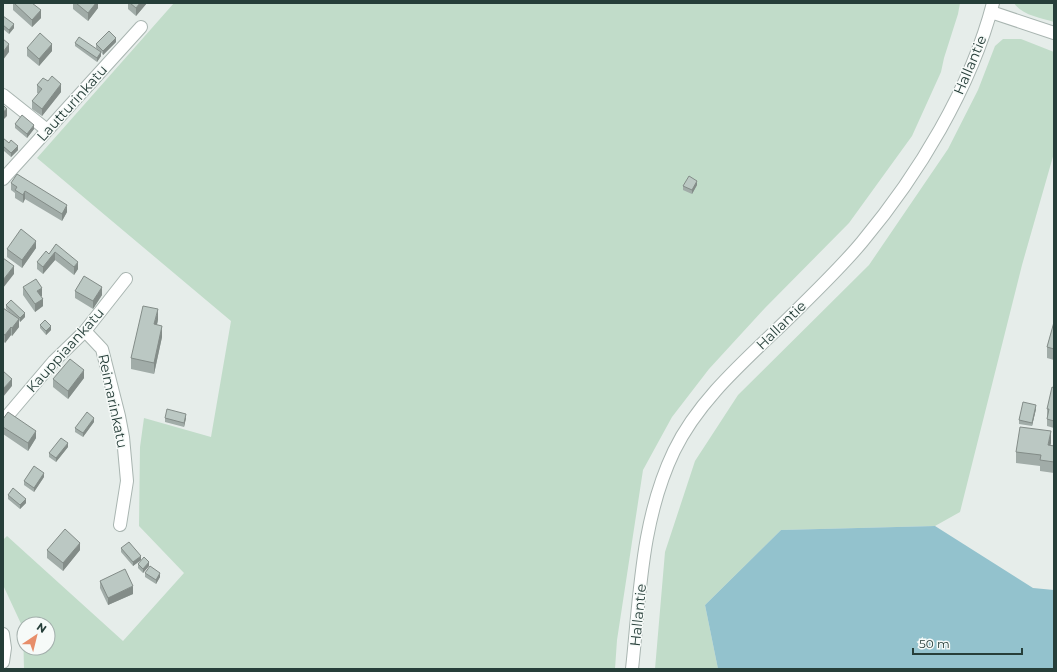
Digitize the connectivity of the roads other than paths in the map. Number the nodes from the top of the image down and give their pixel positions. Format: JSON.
{"nodes":[{"id":1,"x":992,"y":8,"type":"edge"},
{"id":2,"x":141,"y":27,"type":"dead end"},
{"id":3,"x":1054,"y":33,"type":"edge"},
{"id":4,"x":3,"y":95,"type":"edge"},
{"id":5,"x":47,"y":130,"type":"junction"},
{"id":6,"x":3,"y":179,"type":"edge"},
{"id":7,"x":126,"y":279,"type":"dead end"},
{"id":8,"x":85,"y":331,"type":"junction"},
{"id":9,"x":3,"y":420,"type":"edge"},
{"id":10,"x":120,"y":525,"type":"dead end"},
{"id":11,"x":3,"y":634,"type":"edge"},
{"id":12,"x":3,"y":662,"type":"edge"},
{"id":13,"x":632,"y":669,"type":"edge"}],
"edges":[{"from":1,"to":3,"type":"street"},
{"from":1,"to":13,"type":"street","name":"Hallantie"},
{"from":2,"to":5,"type":"street","name":"Lautturinkatu"},
{"from":4,"to":5,"type":"street"},
{"from":5,"to":6,"type":"street","name":"Lautturinkatu"},
{"from":7,"to":8,"type":"street","name":"Kauppiaankatu"},
{"from":8,"to":9,"type":"street","name":"Kauppiaankatu"},
{"from":8,"to":10,"type":"street","name":"Reimarinkatu"},
{"from":11,"to":12,"type":"street"}]}
